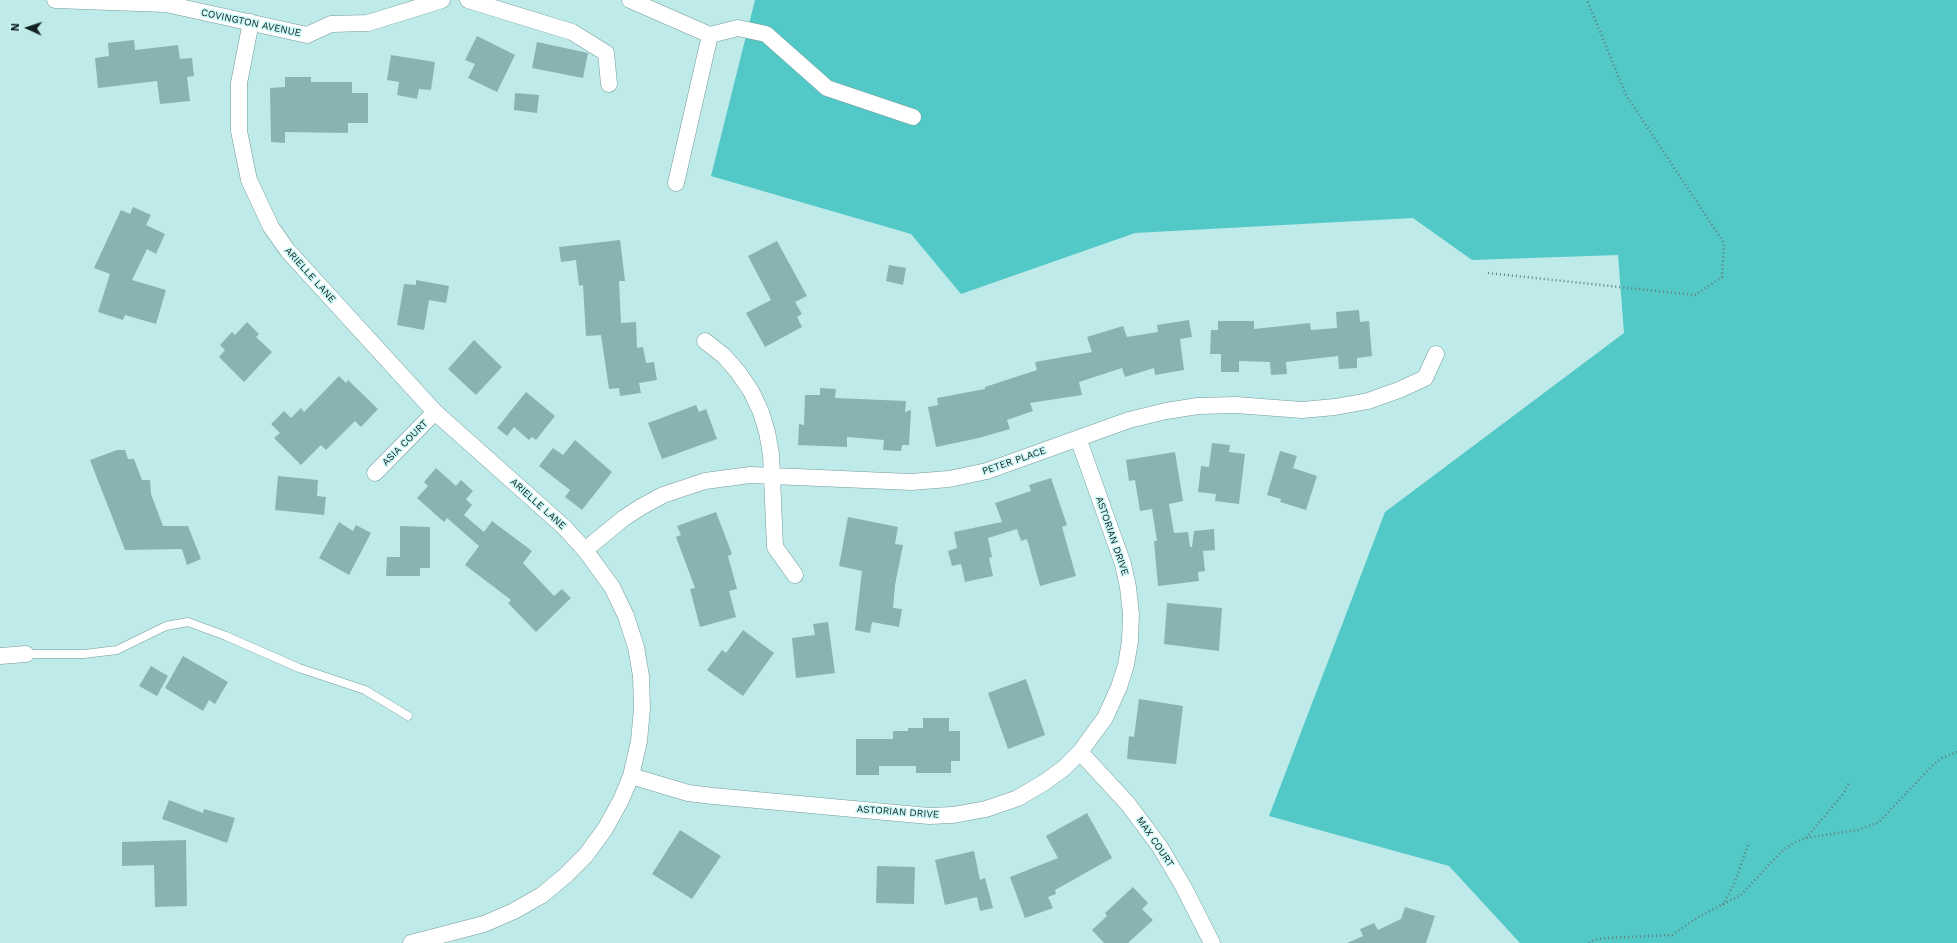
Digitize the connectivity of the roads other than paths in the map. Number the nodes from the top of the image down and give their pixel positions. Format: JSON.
{"nodes":[{"id":1,"x":55,"y":0,"type":"edge"},
{"id":2,"x":62,"y":0,"type":"edge"},
{"id":3,"x":442,"y":0,"type":"edge"},
{"id":4,"x":468,"y":0,"type":"edge"},
{"id":5,"x":630,"y":0,"type":"edge"},
{"id":6,"x":252,"y":22,"type":"junction"},
{"id":7,"x":710,"y":34,"type":"junction"},
{"id":8,"x":609,"y":84,"type":"dead end"},
{"id":9,"x":913,"y":117,"type":"dead end"},
{"id":10,"x":676,"y":183,"type":"dead end"},
{"id":11,"x":705,"y":341,"type":"dead end"},
{"id":12,"x":1436,"y":354,"type":"dead end"},
{"id":13,"x":436,"y":412,"type":"junction"},
{"id":14,"x":1078,"y":438,"type":"junction"},
{"id":15,"x":375,"y":474,"type":"dead end"},
{"id":16,"x":772,"y":475,"type":"junction"},
{"id":17,"x":585,"y":550,"type":"junction"},
{"id":18,"x":795,"y":575,"type":"dead end"},
{"id":19,"x":26,"y":654,"type":"joint"},
{"id":20,"x":0,"y":656,"type":"edge"},
{"id":21,"x":408,"y":716,"type":"dead end"},
{"id":22,"x":1080,"y":752,"type":"junction"},
{"id":23,"x":630,"y":776,"type":"junction"},
{"id":24,"x":411,"y":943,"type":"edge"},
{"id":25,"x":1212,"y":943,"type":"edge"}],
"edges":[{"from":1,"to":2,"type":"street","name":"COVINGTON AVENUE"},
{"from":2,"to":6,"type":"street","name":"COVINGTON AVENUE"},
{"from":3,"to":6,"type":"street","name":"COVINGTON AVENUE"},
{"from":4,"to":8,"type":"street"},
{"from":5,"to":7,"type":"street"},
{"from":6,"to":13,"type":"street","name":"ARIELLE LANE"},
{"from":7,"to":9,"type":"street"},
{"from":7,"to":10,"type":"street"},
{"from":11,"to":16,"type":"street"},
{"from":12,"to":14,"type":"street","name":"PETER PLACE"},
{"from":13,"to":15,"type":"street","name":"ASIA COURT"},
{"from":13,"to":17,"type":"street","name":"ARIELLE LANE"},
{"from":14,"to":16,"type":"street","name":"PETER PLACE"},
{"from":14,"to":22,"type":"street","name":"ASTORIAN DRIVE"},
{"from":16,"to":17,"type":"street","name":"PETER PLACE"},
{"from":16,"to":18,"type":"street"},
{"from":17,"to":23,"type":"street","name":"ARIELLE LANE"},
{"from":19,"to":20,"type":"street"},
{"from":19,"to":21,"type":"lane"},
{"from":22,"to":23,"type":"street","name":"ASTORIAN DRIVE"},
{"from":22,"to":25,"type":"street","name":"MAX COURT"},
{"from":23,"to":24,"type":"street","name":"ARIELLE LANE"}]}
